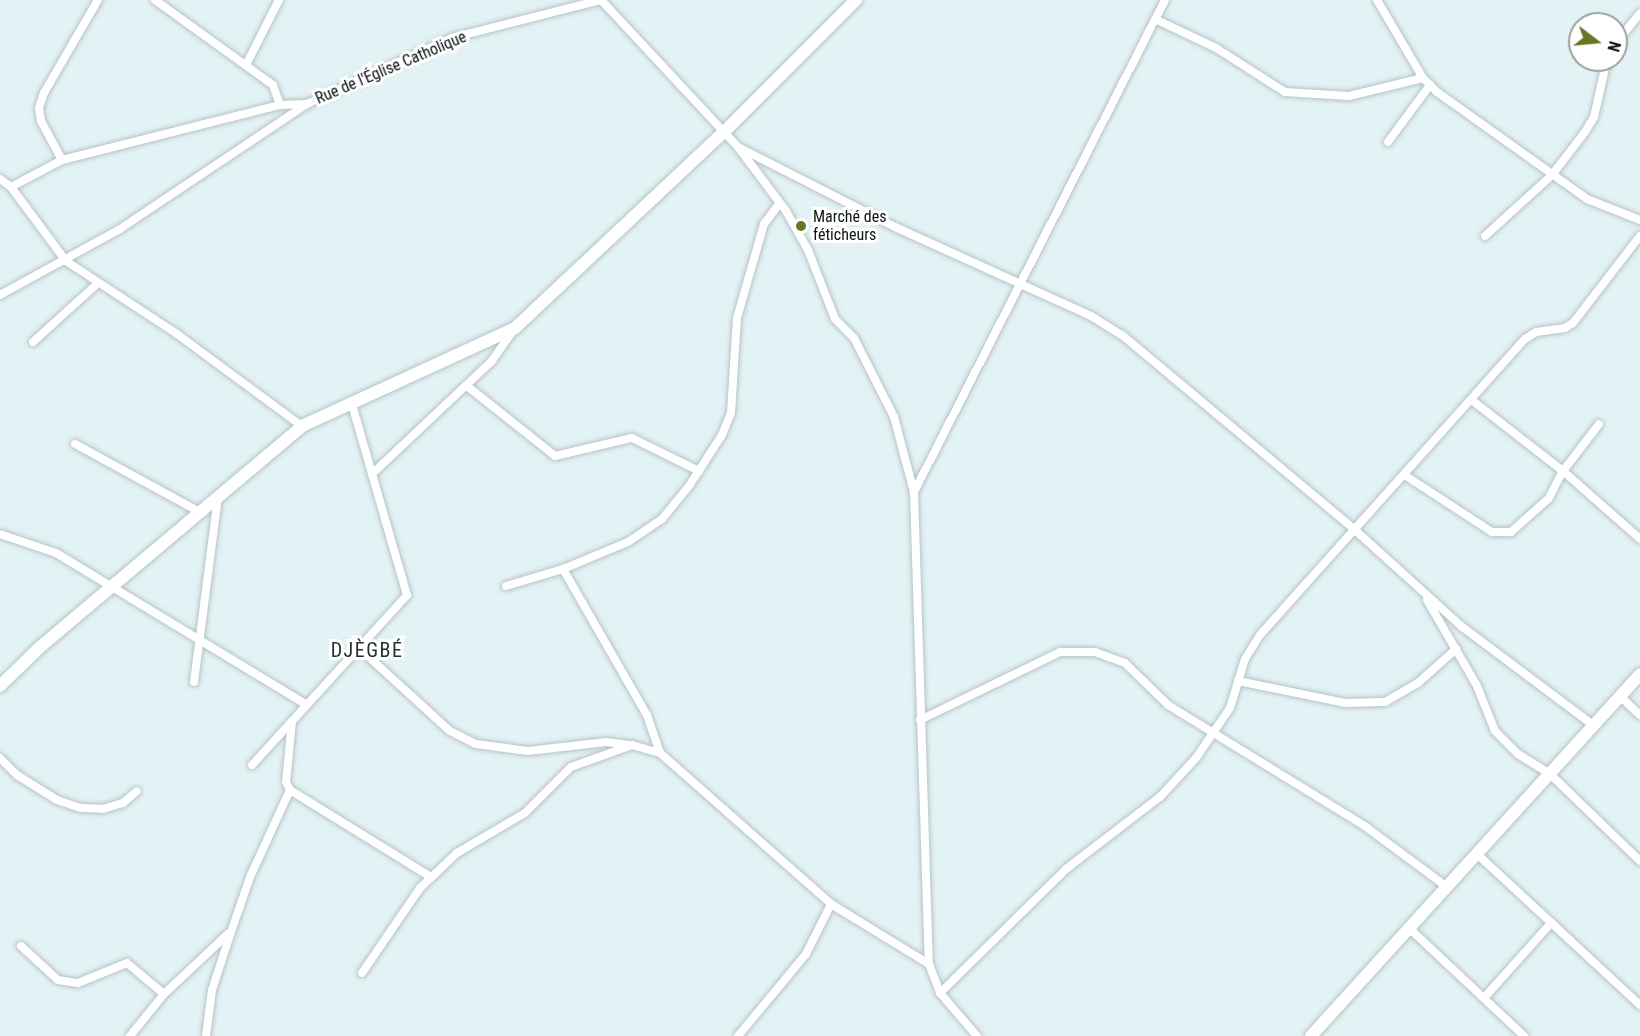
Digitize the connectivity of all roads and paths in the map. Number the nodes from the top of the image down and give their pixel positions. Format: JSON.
{"nodes":[{"id":1,"x":98,"y":0,"type":"edge"},
{"id":2,"x":155,"y":0,"type":"edge"},
{"id":3,"x":279,"y":0,"type":"edge"},
{"id":4,"x":601,"y":0,"type":"edge"},
{"id":5,"x":856,"y":0,"type":"edge"},
{"id":6,"x":1165,"y":0,"type":"edge"},
{"id":7,"x":1377,"y":0,"type":"edge"},
{"id":8,"x":1640,"y":13,"type":"edge"},
{"id":9,"x":1155,"y":20,"type":"junction"},
{"id":10,"x":1628,"y":28,"type":"edge"},
{"id":11,"x":246,"y":65,"type":"junction"},
{"id":12,"x":1604,"y":72,"type":"edge"},
{"id":13,"x":1423,"y":78,"type":"junction"},
{"id":14,"x":1430,"y":85,"type":"junction"},
{"id":15,"x":307,"y":104,"type":"junction"},
{"id":16,"x":280,"y":105,"type":"junction"},
{"id":17,"x":723,"y":133,"type":"junction"},
{"id":18,"x":1388,"y":142,"type":"dead end"},
{"id":19,"x":738,"y":147,"type":"junction"},
{"id":20,"x":62,"y":160,"type":"junction"},
{"id":21,"x":1552,"y":175,"type":"junction"},
{"id":22,"x":0,"y":179,"type":"edge"},
{"id":23,"x":11,"y":187,"type":"junction"},
{"id":24,"x":780,"y":203,"type":"junction"},
{"id":25,"x":1640,"y":220,"type":"edge"},
{"id":26,"x":1485,"y":236,"type":"dead end"},
{"id":27,"x":1640,"y":236,"type":"edge"},
{"id":28,"x":66,"y":261,"type":"junction"},
{"id":29,"x":98,"y":283,"type":"junction"},
{"id":30,"x":1021,"y":283,"type":"junction"},
{"id":31,"x":0,"y":295,"type":"edge"},
{"id":32,"x":515,"y":328,"type":"junction"},
{"id":33,"x":33,"y":342,"type":"dead end"},
{"id":34,"x":467,"y":386,"type":"junction"},
{"id":35,"x":351,"y":401,"type":"junction"},
{"id":36,"x":1473,"y":401,"type":"junction"},
{"id":37,"x":1599,"y":424,"type":"dead end"},
{"id":38,"x":302,"y":426,"type":"junction"},
{"id":39,"x":75,"y":444,"type":"dead end"},
{"id":40,"x":699,"y":471,"type":"junction"},
{"id":41,"x":1563,"y":471,"type":"junction"},
{"id":42,"x":372,"y":474,"type":"junction"},
{"id":43,"x":1406,"y":476,"type":"junction"},
{"id":44,"x":914,"y":492,"type":"junction"},
{"id":45,"x":219,"y":493,"type":"junction"},
{"id":46,"x":198,"y":512,"type":"junction"},
{"id":47,"x":1356,"y":531,"type":"junction"},
{"id":48,"x":0,"y":534,"type":"edge"},
{"id":49,"x":1640,"y":539,"type":"edge"},
{"id":50,"x":563,"y":569,"type":"junction"},
{"id":51,"x":114,"y":586,"type":"junction"},
{"id":52,"x":506,"y":586,"type":"dead end"},
{"id":53,"x":1422,"y":591,"type":"junction"},
{"id":54,"x":200,"y":638,"type":"junction"},
{"id":55,"x":359,"y":648,"type":"junction"},
{"id":56,"x":1456,"y":649,"type":"junction"},
{"id":57,"x":1640,"y":674,"type":"edge"},
{"id":58,"x":1238,"y":681,"type":"junction"},
{"id":59,"x":194,"y":682,"type":"dead end"},
{"id":60,"x":0,"y":686,"type":"edge"},
{"id":61,"x":1620,"y":696,"type":"junction"},
{"id":62,"x":307,"y":705,"type":"junction"},
{"id":63,"x":1640,"y":716,"type":"edge"},
{"id":64,"x":920,"y":720,"type":"junction"},
{"id":65,"x":292,"y":721,"type":"junction"},
{"id":66,"x":1593,"y":725,"type":"junction"},
{"id":67,"x":1214,"y":736,"type":"junction"},
{"id":68,"x":632,"y":745,"type":"junction"},
{"id":69,"x":660,"y":753,"type":"junction"},
{"id":70,"x":0,"y":758,"type":"edge"},
{"id":71,"x":252,"y":765,"type":"dead end"},
{"id":72,"x":1550,"y":774,"type":"junction"},
{"id":73,"x":290,"y":790,"type":"junction"},
{"id":74,"x":137,"y":791,"type":"dead end"},
{"id":75,"x":1478,"y":855,"type":"junction"},
{"id":76,"x":1640,"y":861,"type":"edge"},
{"id":77,"x":431,"y":877,"type":"junction"},
{"id":78,"x":1447,"y":887,"type":"junction"},
{"id":79,"x":831,"y":904,"type":"junction"},
{"id":80,"x":1551,"y":923,"type":"junction"},
{"id":81,"x":1409,"y":928,"type":"junction"},
{"id":82,"x":231,"y":932,"type":"junction"},
{"id":83,"x":21,"y":946,"type":"dead end"},
{"id":84,"x":929,"y":964,"type":"junction"},
{"id":85,"x":362,"y":973,"type":"dead end"},
{"id":86,"x":940,"y":993,"type":"junction"},
{"id":87,"x":164,"y":994,"type":"junction"},
{"id":88,"x":1484,"y":998,"type":"junction"},
{"id":89,"x":1640,"y":1005,"type":"edge"},
{"id":90,"x":130,"y":1036,"type":"edge"},
{"id":91,"x":206,"y":1036,"type":"edge"},
{"id":92,"x":738,"y":1036,"type":"edge"},
{"id":93,"x":977,"y":1036,"type":"edge"},
{"id":94,"x":1311,"y":1036,"type":"edge"},
{"id":95,"x":1524,"y":1036,"type":"edge"}],
"edges":[{"from":1,"to":20,"type":"street"},
{"from":2,"to":11,"type":"street"},
{"from":3,"to":11,"type":"street"},
{"from":4,"to":15,"type":"street","name":"Rue de l'Église Catholique"},
{"from":4,"to":17,"type":"street"},
{"from":5,"to":17,"type":"street"},
{"from":6,"to":9,"type":"street"},
{"from":7,"to":13,"type":"street"},
{"from":8,"to":10,"type":"street"},
{"from":9,"to":13,"type":"street"},
{"from":9,"to":30,"type":"street"},
{"from":11,"to":16,"type":"street"},
{"from":12,"to":21,"type":"street"},
{"from":13,"to":14,"type":"street"},
{"from":14,"to":18,"type":"street"},
{"from":14,"to":21,"type":"street"},
{"from":15,"to":16,"type":"street","name":"Rue de l'Église Catholique"},
{"from":15,"to":28,"type":"street"},
{"from":16,"to":20,"type":"street","name":"Rue de l'Église Catholique"},
{"from":17,"to":19,"type":"street"},
{"from":17,"to":32,"type":"street"},
{"from":19,"to":24,"type":"street"},
{"from":19,"to":30,"type":"street"},
{"from":20,"to":23,"type":"street","name":"Rue de l'Église Catholique"},
{"from":21,"to":25,"type":"street"},
{"from":21,"to":26,"type":"street"},
{"from":22,"to":23,"type":"street"},
{"from":23,"to":28,"type":"street"},
{"from":24,"to":40,"type":"street"},
{"from":24,"to":44,"type":"street"},
{"from":27,"to":36,"type":"street"},
{"from":28,"to":29,"type":"street"},
{"from":28,"to":31,"type":"street"},
{"from":29,"to":33,"type":"street"},
{"from":29,"to":38,"type":"street"},
{"from":30,"to":44,"type":"street"},
{"from":30,"to":47,"type":"street"},
{"from":32,"to":34,"type":"street"},
{"from":32,"to":35,"type":"street"},
{"from":34,"to":40,"type":"street"},
{"from":34,"to":42,"type":"street"},
{"from":35,"to":38,"type":"street"},
{"from":35,"to":42,"type":"street"},
{"from":36,"to":41,"type":"street"},
{"from":36,"to":43,"type":"street"},
{"from":37,"to":41,"type":"street"},
{"from":38,"to":45,"type":"street"},
{"from":39,"to":46,"type":"street"},
{"from":40,"to":50,"type":"street"},
{"from":41,"to":43,"type":"street"},
{"from":41,"to":49,"type":"street"},
{"from":42,"to":55,"type":"street"},
{"from":43,"to":47,"type":"street"},
{"from":44,"to":64,"type":"street"},
{"from":45,"to":46,"type":"street"},
{"from":45,"to":54,"type":"street"},
{"from":46,"to":51,"type":"street"},
{"from":47,"to":53,"type":"street"},
{"from":47,"to":58,"type":"street"},
{"from":48,"to":51,"type":"street"},
{"from":50,"to":52,"type":"street"},
{"from":50,"to":69,"type":"street"},
{"from":51,"to":54,"type":"street"},
{"from":51,"to":60,"type":"street"},
{"from":53,"to":56,"type":"street"},
{"from":53,"to":66,"type":"street"},
{"from":54,"to":59,"type":"street"},
{"from":54,"to":62,"type":"street"},
{"from":55,"to":62,"type":"street"},
{"from":55,"to":68,"type":"street"},
{"from":56,"to":58,"type":"street"},
{"from":56,"to":72,"type":"street"},
{"from":57,"to":61,"type":"street"},
{"from":58,"to":67,"type":"street"},
{"from":61,"to":63,"type":"street"},
{"from":61,"to":66,"type":"street"},
{"from":62,"to":65,"type":"street"},
{"from":64,"to":67,"type":"street"},
{"from":64,"to":84,"type":"street"},
{"from":65,"to":71,"type":"street"},
{"from":65,"to":73,"type":"street"},
{"from":66,"to":72,"type":"street"},
{"from":67,"to":78,"type":"street"},
{"from":67,"to":86,"type":"street"},
{"from":68,"to":69,"type":"street"},
{"from":68,"to":77,"type":"street"},
{"from":69,"to":79,"type":"street"},
{"from":70,"to":74,"type":"street"},
{"from":72,"to":75,"type":"street"},
{"from":72,"to":76,"type":"street"},
{"from":73,"to":77,"type":"street"},
{"from":73,"to":82,"type":"street"},
{"from":75,"to":78,"type":"street"},
{"from":75,"to":80,"type":"street"},
{"from":77,"to":85,"type":"street"},
{"from":78,"to":81,"type":"street"},
{"from":79,"to":84,"type":"street"},
{"from":79,"to":92,"type":"street"},
{"from":80,"to":88,"type":"street"},
{"from":80,"to":89,"type":"street"},
{"from":81,"to":88,"type":"street"},
{"from":81,"to":94,"type":"street"},
{"from":82,"to":87,"type":"street"},
{"from":82,"to":91,"type":"street"},
{"from":83,"to":87,"type":"street"},
{"from":84,"to":86,"type":"street"},
{"from":86,"to":93,"type":"street"},
{"from":87,"to":90,"type":"street"},
{"from":88,"to":95,"type":"street"}]}
